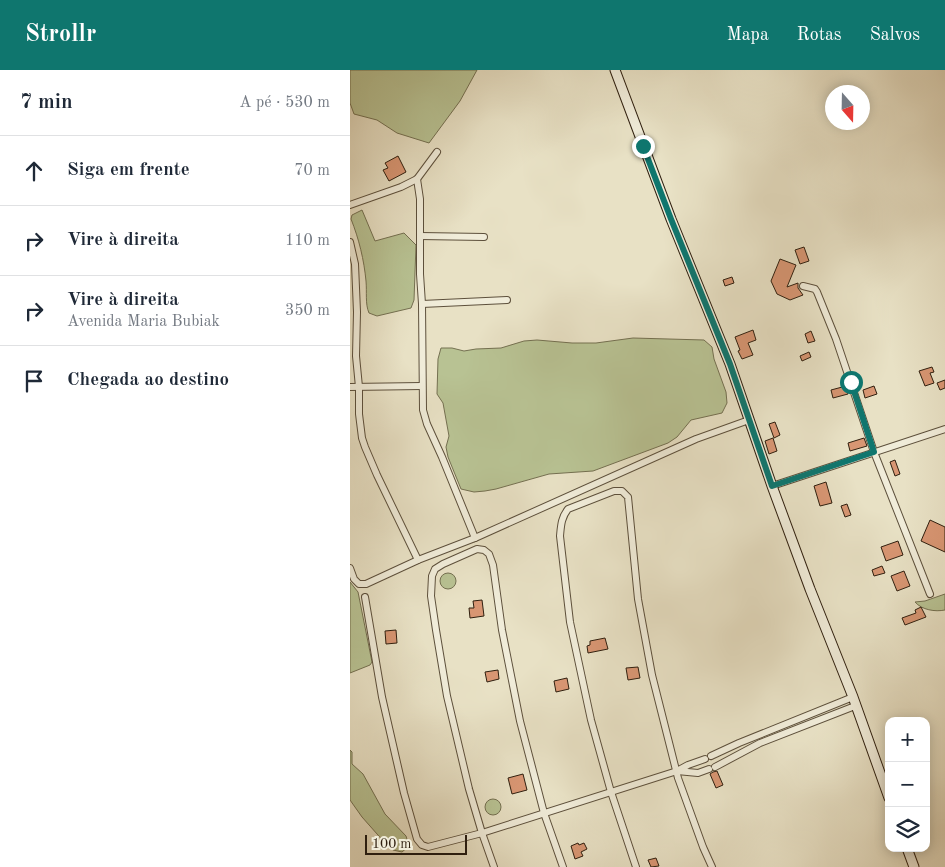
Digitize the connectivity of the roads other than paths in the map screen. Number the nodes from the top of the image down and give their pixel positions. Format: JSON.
{"nodes":[{"id":1,"x":616,"y":70,"type":"edge"},
{"id":2,"x":437,"y":152,"type":"dead end"},
{"id":3,"x":417,"y":179,"type":"junction"},
{"id":4,"x":350,"y":205,"type":"edge"},
{"id":5,"x":420,"y":236,"type":"junction"},
{"id":6,"x":484,"y":237,"type":"dead end"},
{"id":7,"x":350,"y":242,"type":"edge"},
{"id":8,"x":803,"y":286,"type":"dead end"},
{"id":9,"x":507,"y":300,"type":"dead end"},
{"id":10,"x":422,"y":304,"type":"junction"},
{"id":11,"x":422,"y":386,"type":"junction"},
{"id":12,"x":350,"y":387,"type":"edge"},
{"id":13,"x":359,"y":387,"type":"junction"},
{"id":14,"x":749,"y":420,"type":"junction"},
{"id":15,"x":945,"y":429,"type":"edge"},
{"id":16,"x":874,"y":452,"type":"junction"},
{"id":17,"x":772,"y":486,"type":"junction"},
{"id":18,"x":475,"y":538,"type":"junction"},
{"id":19,"x":418,"y":560,"type":"junction"},
{"id":20,"x":350,"y":568,"type":"edge"},
{"id":21,"x":930,"y":594,"type":"dead end"},
{"id":22,"x":365,"y":597,"type":"dead end"},
{"id":23,"x":854,"y":702,"type":"junction"},
{"id":24,"x":711,"y":756,"type":"junction"},
{"id":25,"x":722,"y":762,"type":"junction"},
{"id":26,"x":677,"y":771,"type":"junction"},
{"id":27,"x":885,"y":787,"type":"edge"},
{"id":28,"x":611,"y":792,"type":"junction"},
{"id":29,"x":544,"y":813,"type":"junction"},
{"id":30,"x":482,"y":833,"type":"junction"},
{"id":31,"x":908,"y":852,"type":"edge"},
{"id":32,"x":494,"y":867,"type":"edge"},
{"id":33,"x":563,"y":867,"type":"edge"},
{"id":34,"x":636,"y":867,"type":"edge"},
{"id":35,"x":712,"y":867,"type":"edge"},
{"id":36,"x":914,"y":867,"type":"edge"}],
"edges":[{"from":1,"to":14,"type":"street"},
{"from":2,"to":3,"type":"street"},
{"from":3,"to":4,"type":"street"},
{"from":3,"to":5,"type":"street"},
{"from":5,"to":6,"type":"street"},
{"from":5,"to":10,"type":"street"},
{"from":7,"to":13,"type":"street"},
{"from":8,"to":16,"type":"street"},
{"from":9,"to":10,"type":"street"},
{"from":10,"to":11,"type":"street"},
{"from":11,"to":13,"type":"street"},
{"from":11,"to":18,"type":"street"},
{"from":12,"to":13,"type":"street"},
{"from":13,"to":19,"type":"street"},
{"from":14,"to":17,"type":"street"},
{"from":14,"to":18,"type":"street"},
{"from":15,"to":16,"type":"street"},
{"from":16,"to":17,"type":"street"},
{"from":16,"to":21,"type":"street"},
{"from":17,"to":23,"type":"street"},
{"from":18,"to":19,"type":"street"},
{"from":19,"to":20,"type":"street"},
{"from":22,"to":30,"type":"street"},
{"from":23,"to":24,"type":"street"},
{"from":23,"to":25,"type":"street"},
{"from":23,"to":27,"type":"street"},
{"from":24,"to":25,"type":"street"},
{"from":24,"to":26,"type":"street"},
{"from":25,"to":26,"type":"street"},
{"from":26,"to":28,"type":"street"},
{"from":26,"to":28,"type":"street"},
{"from":26,"to":35,"type":"street"},
{"from":28,"to":29,"type":"street"},
{"from":28,"to":34,"type":"street"},
{"from":29,"to":30,"type":"street"},
{"from":29,"to":30,"type":"street"},
{"from":29,"to":33,"type":"street"},
{"from":30,"to":32,"type":"street"},
{"from":31,"to":36,"type":"street"}]}
